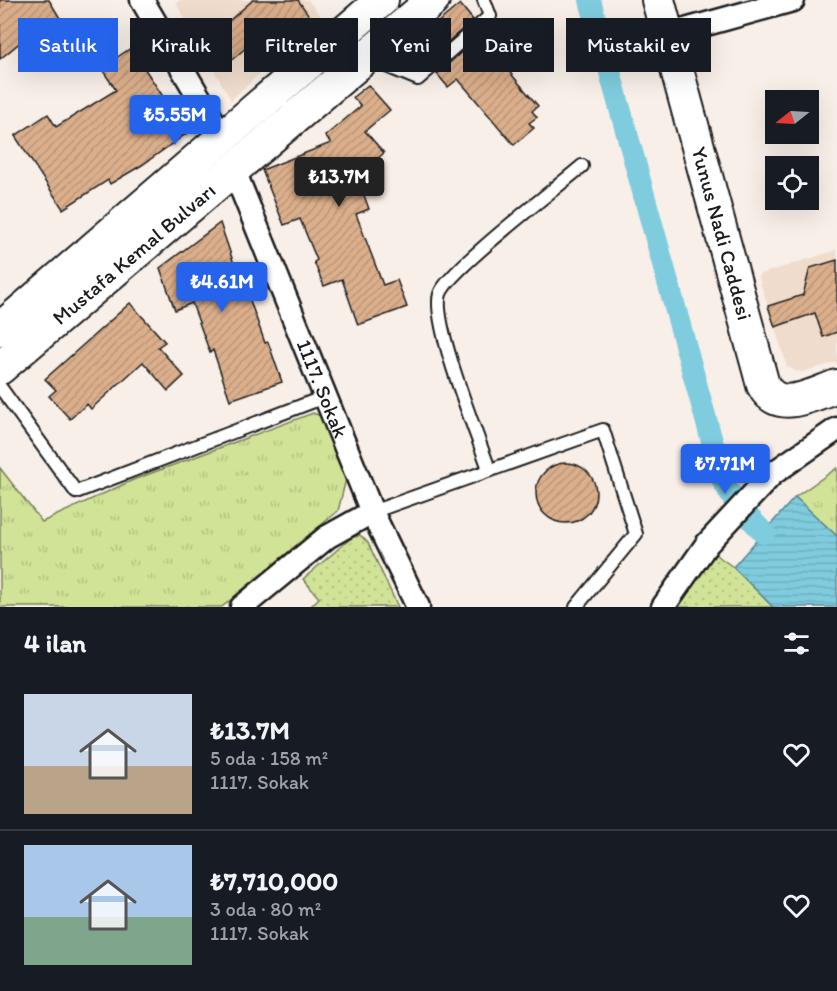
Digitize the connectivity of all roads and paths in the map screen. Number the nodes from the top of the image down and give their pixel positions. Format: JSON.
{"nodes":[{"id":1,"x":142,"y":0,"type":"edge"},
{"id":2,"x":382,"y":0,"type":"edge"},
{"id":3,"x":433,"y":0,"type":"edge"},
{"id":4,"x":484,"y":0,"type":"edge"},
{"id":5,"x":657,"y":0,"type":"edge"},
{"id":6,"x":793,"y":0,"type":"edge"},
{"id":7,"x":662,"y":18,"type":"edge"},
{"id":8,"x":711,"y":23,"type":"edge"},
{"id":9,"x":366,"y":57,"type":"junction"},
{"id":10,"x":677,"y":72,"type":"edge"},
{"id":11,"x":223,"y":138,"type":"junction"},
{"id":12,"x":582,"y":166,"type":"dead end"},
{"id":13,"x":233,"y":168,"type":"junction"},
{"id":14,"x":0,"y":329,"type":"edge"},
{"id":15,"x":0,"y":368,"type":"edge"},
{"id":16,"x":837,"y":386,"type":"edge"},
{"id":17,"x":0,"y":387,"type":"edge"},
{"id":18,"x":327,"y":396,"type":"junction"},
{"id":19,"x":837,"y":429,"type":"edge"},
{"id":20,"x":489,"y":469,"type":"junction"},
{"id":21,"x":372,"y":512,"type":"junction"},
{"id":22,"x":242,"y":607,"type":"edge"},
{"id":23,"x":418,"y":607,"type":"edge"},
{"id":24,"x":576,"y":607,"type":"edge"},
{"id":25,"x":663,"y":607,"type":"edge"}],
"edges":[{"from":1,"to":11,"type":"street"},
{"from":2,"to":11,"type":"main road","name":"Mustafa Kemal Bulvarı"},
{"from":3,"to":9,"type":"main road","name":"Mustafa Kemal Bulvarı"},
{"from":4,"to":9,"type":"lane"},
{"from":5,"to":7,"type":"main road","name":"Yunus Nadi Caddesi"},
{"from":6,"to":8,"type":"street"},
{"from":9,"to":13,"type":"main road","name":"Mustafa Kemal Bulvarı"},
{"from":10,"to":16,"type":"main road","name":"Yunus Nadi Caddesi"},
{"from":11,"to":14,"type":"main road","name":"Mustafa Kemal Bulvarı"},
{"from":12,"to":20,"type":"lane"},
{"from":13,"to":15,"type":"main road","name":"Mustafa Kemal Bulvarı"},
{"from":13,"to":18,"type":"street","name":"1117. Sokak"},
{"from":17,"to":18,"type":"lane"},
{"from":18,"to":21,"type":"street","name":"1117. Sokak"},
{"from":19,"to":25,"type":"street"},
{"from":20,"to":21,"type":"lane"},
{"from":20,"to":24,"type":"lane"},
{"from":21,"to":22,"type":"street"},
{"from":21,"to":23,"type":"street","name":"1117. Sokak"}]}
